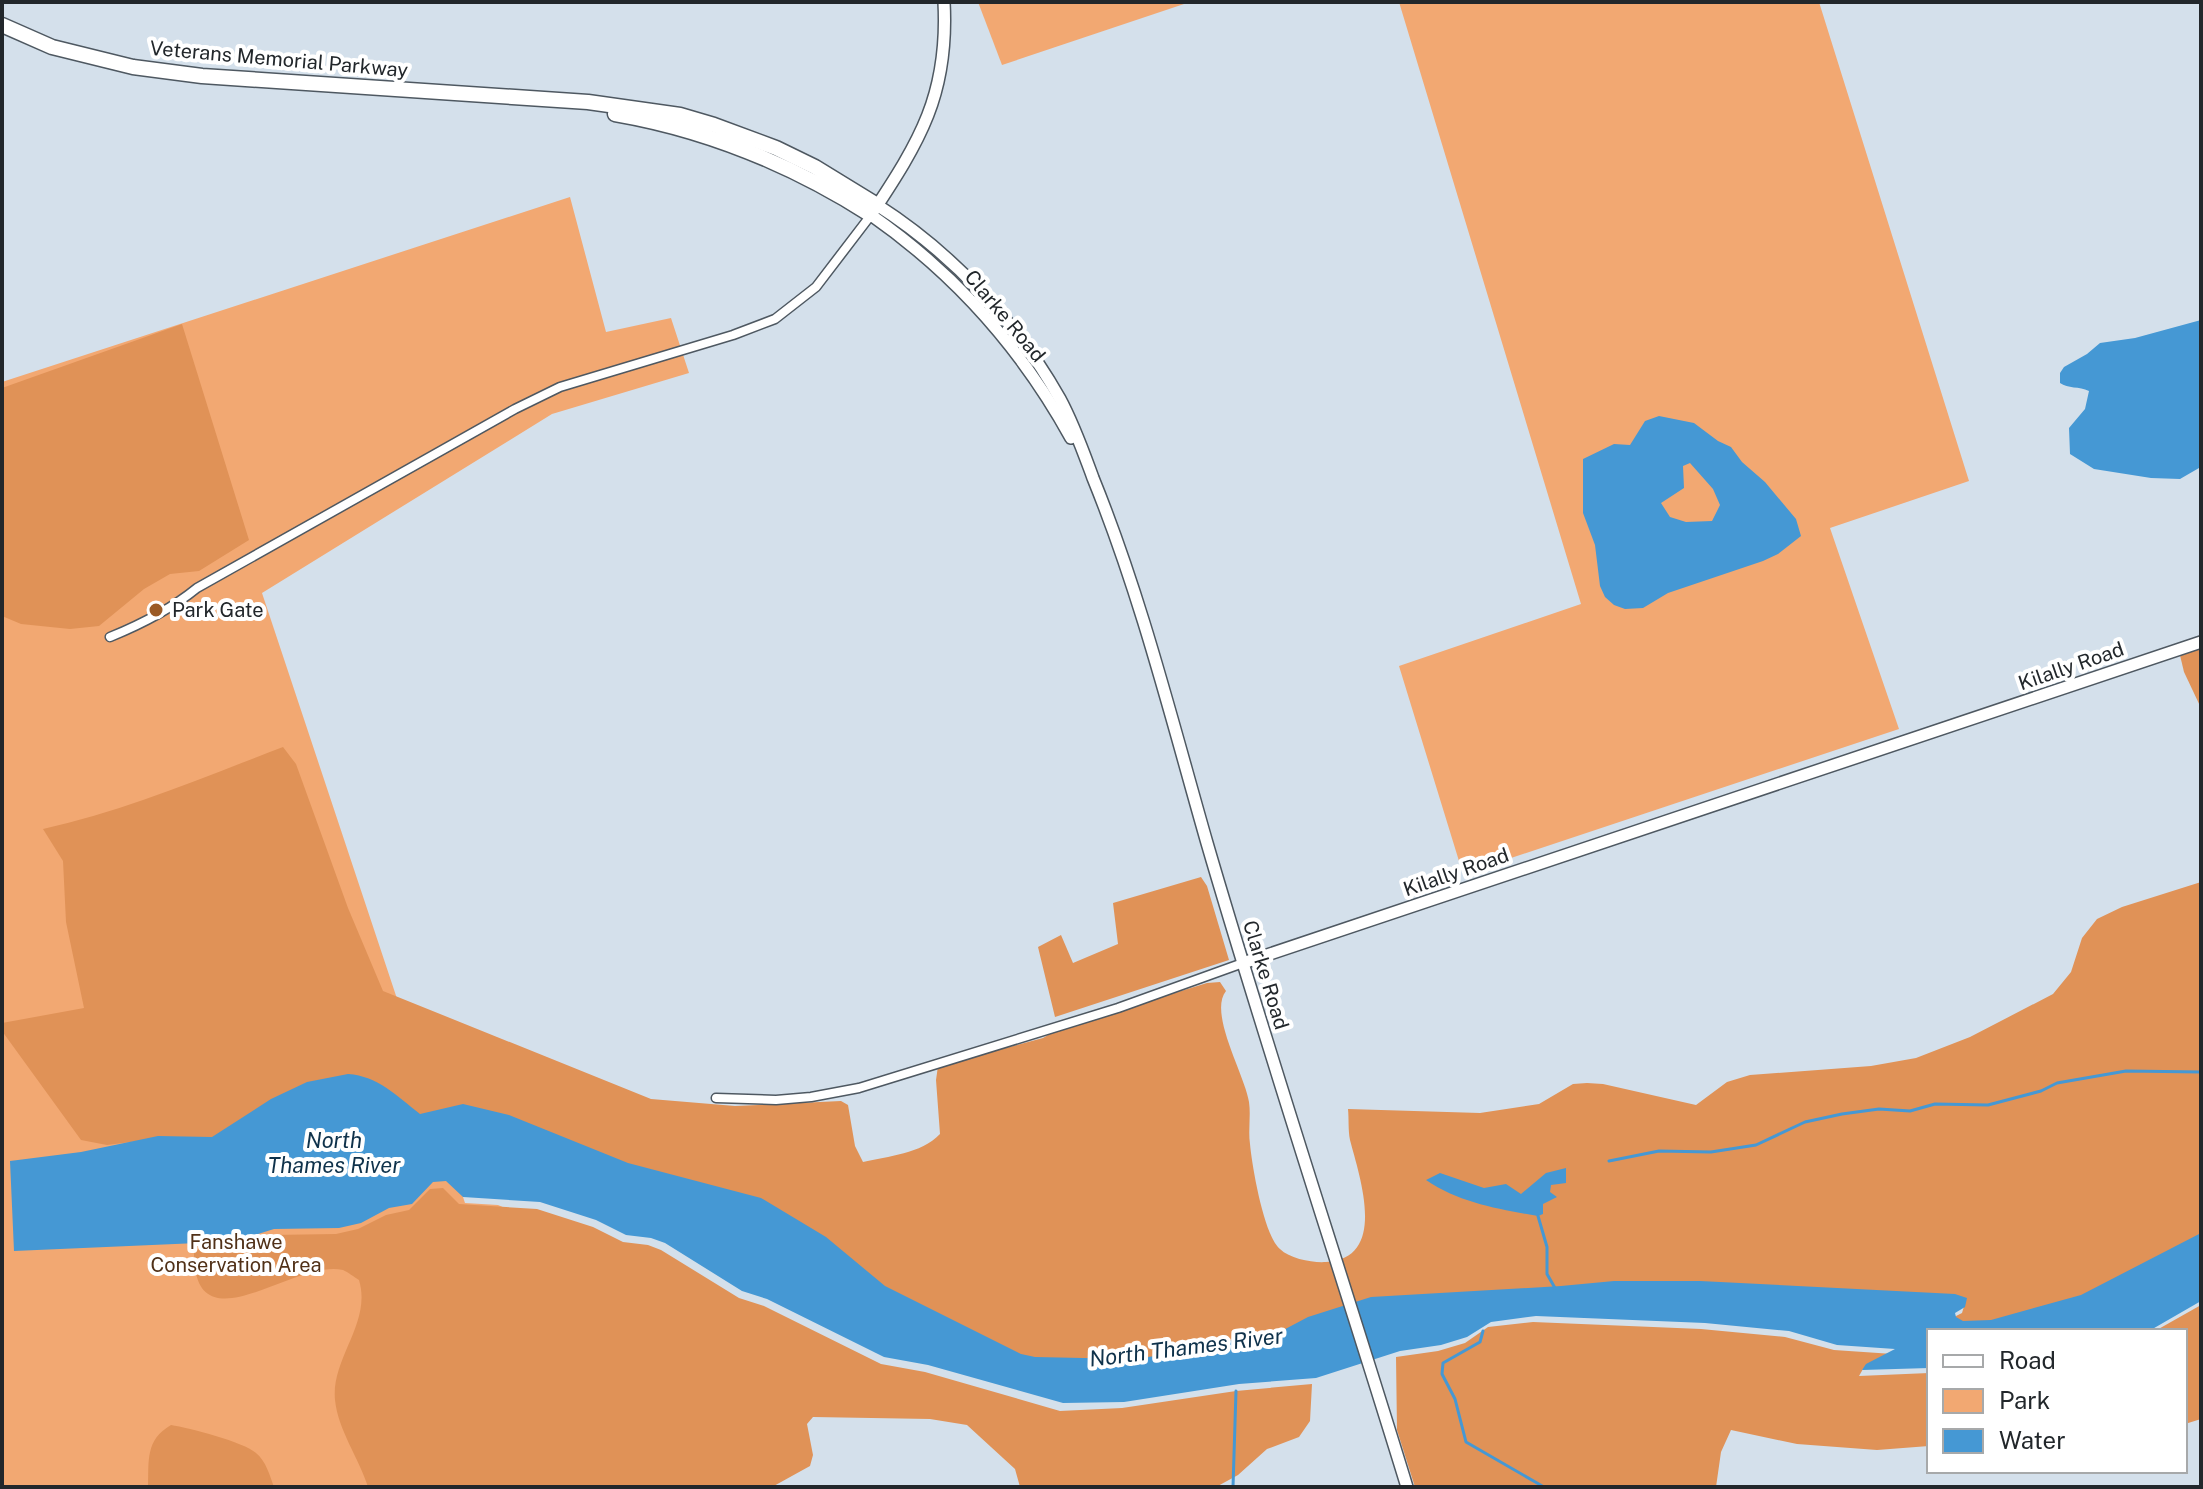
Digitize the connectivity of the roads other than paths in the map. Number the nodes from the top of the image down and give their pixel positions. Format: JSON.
{"nodes":[{"id":1,"x":944,"y":2,"type":"edge"},
{"id":2,"x":2,"y":25,"type":"edge"},
{"id":3,"x":874,"y":210,"type":"junction"},
{"id":4,"x":110,"y":637,"type":"dead end"},
{"id":5,"x":2201,"y":642,"type":"edge"},
{"id":6,"x":1243,"y":963,"type":"junction"},
{"id":7,"x":716,"y":1098,"type":"dead end"},
{"id":8,"x":1407,"y":1487,"type":"edge"}],
"edges":[{"from":1,"to":3,"type":"main road"},
{"from":2,"to":3,"type":"highway","name":"Veterans Memorial Parkway"},
{"from":3,"to":4,"type":"street"},
{"from":3,"to":6,"type":"main road","name":"Clarke Road"},
{"from":5,"to":6,"type":"main road","name":"Kilally Road"},
{"from":6,"to":7,"type":"street","name":"Kilally Road"},
{"from":6,"to":8,"type":"main road","name":"Clarke Road"}]}
